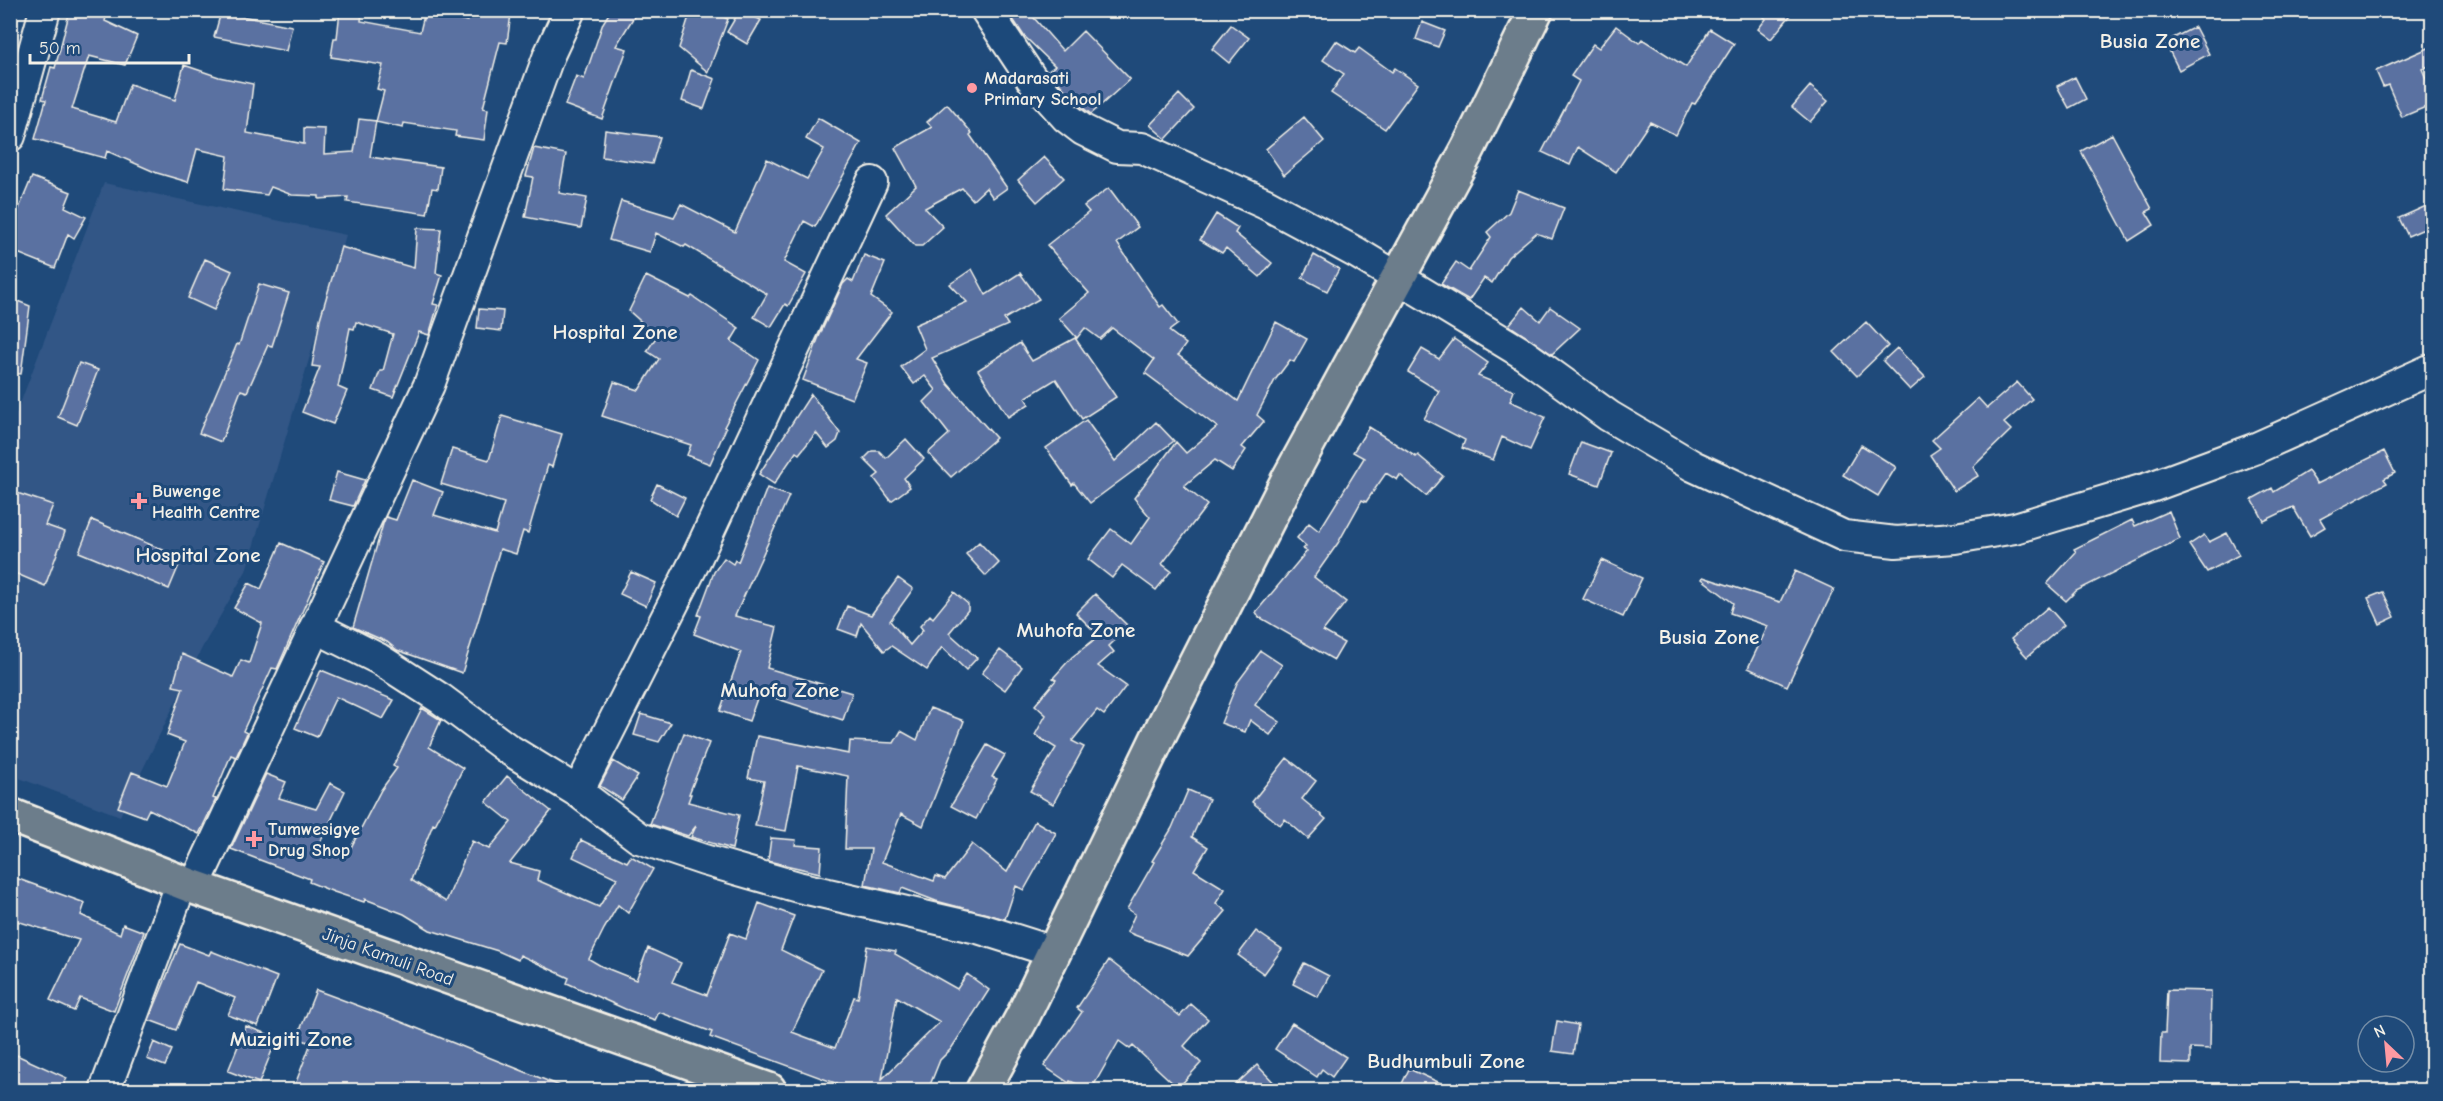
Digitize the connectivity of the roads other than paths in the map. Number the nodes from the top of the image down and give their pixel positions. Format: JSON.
{"nodes":[{"id":1,"x":45,"y":10,"type":"edge"},
{"id":2,"x":570,"y":10,"type":"edge"},
{"id":3,"x":986,"y":10,"type":"edge"},
{"id":4,"x":1536,"y":10,"type":"edge"},
{"id":5,"x":10,"y":136,"type":"edge"},
{"id":6,"x":872,"y":182,"type":"dead end"},
{"id":7,"x":1396,"y":278,"type":"junction"},
{"id":8,"x":2433,"y":369,"type":"edge"},
{"id":9,"x":315,"y":627,"type":"junction"},
{"id":10,"x":578,"y":792,"type":"junction"},
{"id":11,"x":10,"y":815,"type":"edge"},
{"id":12,"x":188,"y":885,"type":"junction"},
{"id":13,"x":1054,"y":952,"type":"junction"},
{"id":14,"x":105,"y":1090,"type":"edge"},
{"id":15,"x":769,"y":1090,"type":"edge"},
{"id":16,"x":983,"y":1090,"type":"edge"}],
"edges":[{"from":1,"to":5,"type":"street"},
{"from":2,"to":9,"type":"street"},
{"from":3,"to":7,"type":"street"},
{"from":4,"to":7,"type":"main road"},
{"from":6,"to":10,"type":"street"},
{"from":7,"to":8,"type":"street"},
{"from":7,"to":13,"type":"main road"},
{"from":9,"to":10,"type":"street"},
{"from":9,"to":12,"type":"street"},
{"from":10,"to":13,"type":"street"},
{"from":11,"to":12,"type":"main road","name":"Jinja Kamuli Road"},
{"from":12,"to":14,"type":"street"},
{"from":12,"to":15,"type":"main road","name":"Jinja Kamuli Road"},
{"from":13,"to":16,"type":"main road"}]}
